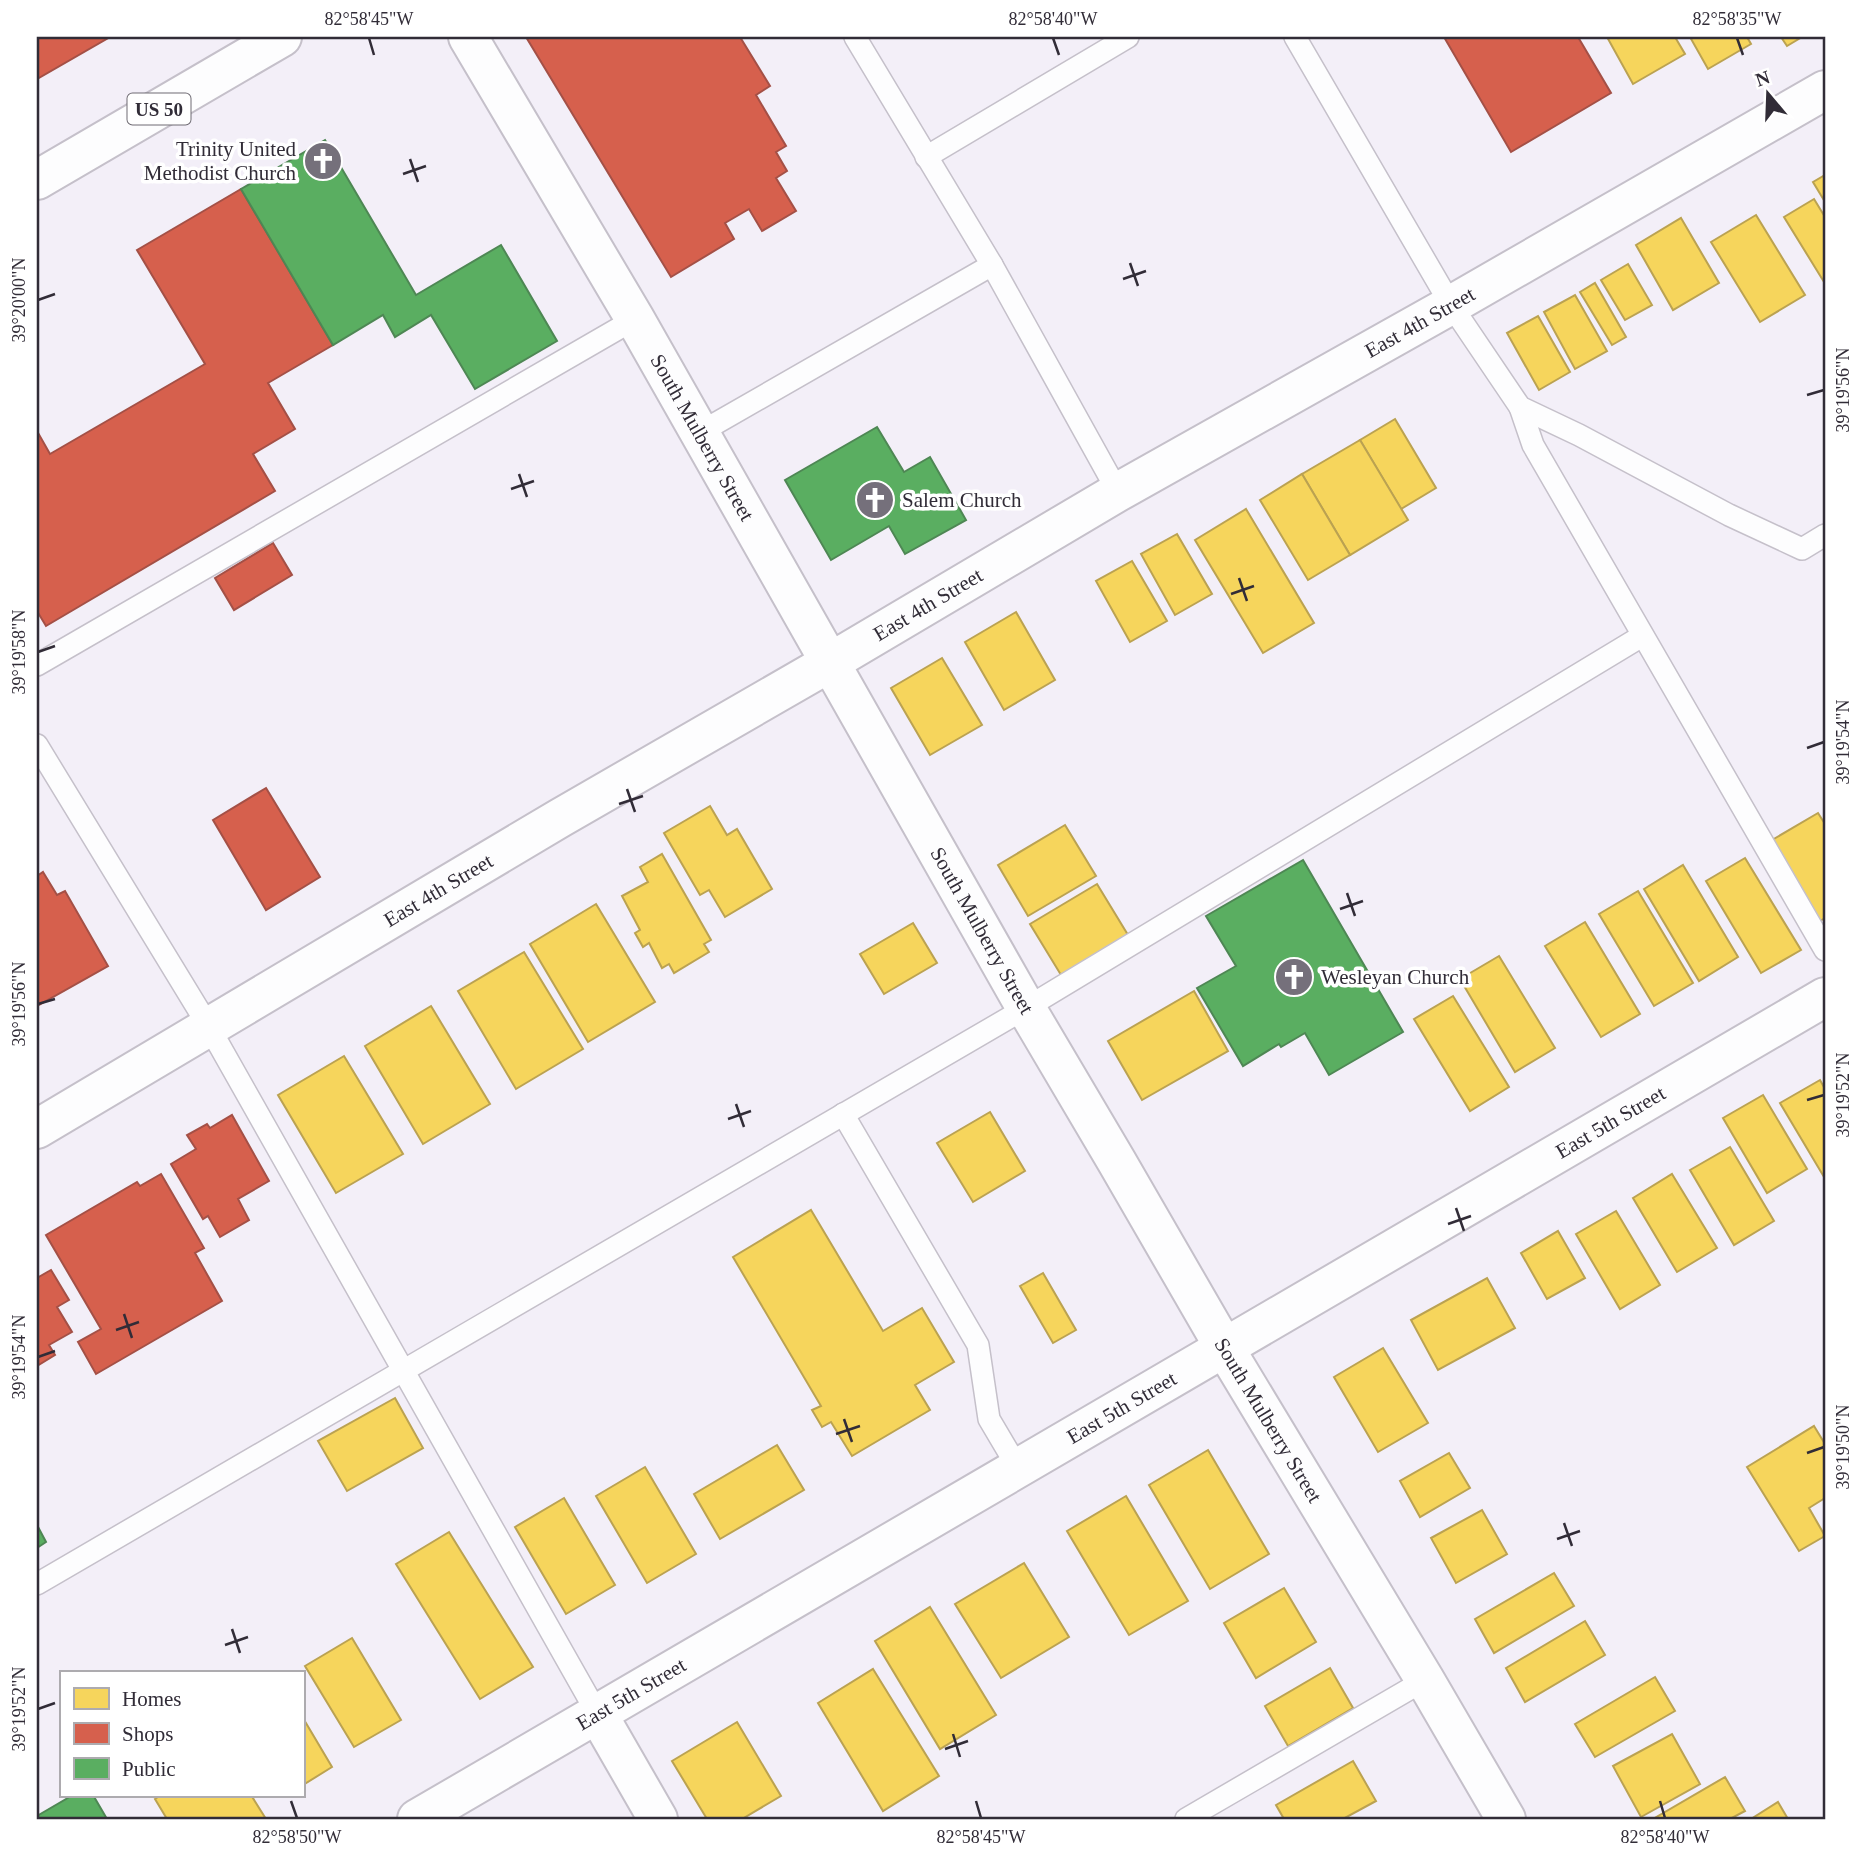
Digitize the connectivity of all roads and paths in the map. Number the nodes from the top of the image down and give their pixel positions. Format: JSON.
{"nodes":[{"id":1,"x":282,"y":37,"type":"edge"},
{"id":2,"x":468,"y":37,"type":"edge"},
{"id":3,"x":855,"y":37,"type":"edge"},
{"id":4,"x":1128,"y":37,"type":"edge"},
{"id":5,"x":1295,"y":37,"type":"edge"},
{"id":6,"x":1825,"y":90,"type":"edge"},
{"id":7,"x":926,"y":157,"type":"junction"},
{"id":8,"x":37,"y":180,"type":"edge"},
{"id":9,"x":992,"y":265,"type":"junction"},
{"id":10,"x":1451,"y":305,"type":"junction"},
{"id":11,"x":635,"y":319,"type":"junction"},
{"id":12,"x":1520,"y":407,"type":"junction"},
{"id":13,"x":699,"y":433,"type":"junction"},
{"id":14,"x":1118,"y":492,"type":"junction"},
{"id":15,"x":1825,"y":536,"type":"edge"},
{"id":16,"x":1642,"y":636,"type":"junction"},
{"id":17,"x":829,"y":663,"type":"junction"},
{"id":18,"x":37,"y":666,"type":"edge"},
{"id":19,"x":37,"y":746,"type":"edge"},
{"id":20,"x":1825,"y":950,"type":"edge"},
{"id":21,"x":1825,"y":998,"type":"edge"},
{"id":22,"x":1026,"y":1008,"type":"junction"},
{"id":23,"x":209,"y":1027,"type":"junction"},
{"id":24,"x":843,"y":1114,"type":"junction"},
{"id":25,"x":37,"y":1129,"type":"edge"},
{"id":26,"x":1224,"y":1347,"type":"junction"},
{"id":27,"x":404,"y":1371,"type":"junction"},
{"id":28,"x":1018,"y":1468,"type":"junction"},
{"id":29,"x":37,"y":1584,"type":"edge"},
{"id":30,"x":1425,"y":1680,"type":"junction"},
{"id":31,"x":597,"y":1713,"type":"junction"},
{"id":32,"x":416,"y":1819,"type":"edge"},
{"id":33,"x":658,"y":1819,"type":"edge"},
{"id":34,"x":1186,"y":1819,"type":"edge"},
{"id":35,"x":1506,"y":1819,"type":"edge"}],
"edges":[{"from":1,"to":8,"type":"street","number":"US 50"},
{"from":2,"to":11,"type":"street","name":"South Mulberry Street"},
{"from":3,"to":7,"type":"lane"},
{"from":4,"to":7,"type":"lane"},
{"from":5,"to":10,"type":"lane"},
{"from":6,"to":10,"type":"street","name":"East 4th Street"},
{"from":7,"to":9,"type":"lane"},
{"from":9,"to":13,"type":"lane"},
{"from":9,"to":14,"type":"lane"},
{"from":10,"to":12,"type":"lane"},
{"from":10,"to":14,"type":"street","name":"East 4th Street"},
{"from":11,"to":13,"type":"street","name":"South Mulberry Street"},
{"from":11,"to":18,"type":"lane"},
{"from":12,"to":15,"type":"lane"},
{"from":12,"to":16,"type":"lane"},
{"from":13,"to":17,"type":"street","name":"South Mulberry Street"},
{"from":14,"to":17,"type":"street","name":"East 4th Street"},
{"from":16,"to":20,"type":"lane"},
{"from":16,"to":22,"type":"lane"},
{"from":17,"to":22,"type":"street","name":"South Mulberry Street"},
{"from":17,"to":23,"type":"street","name":"East 4th Street"},
{"from":19,"to":23,"type":"lane"},
{"from":21,"to":26,"type":"street","name":"East 5th Street"},
{"from":22,"to":24,"type":"lane"},
{"from":22,"to":26,"type":"street","name":"South Mulberry Street"},
{"from":23,"to":25,"type":"street","name":"East 4th Street"},
{"from":23,"to":27,"type":"lane"},
{"from":24,"to":27,"type":"lane"},
{"from":24,"to":28,"type":"lane"},
{"from":26,"to":28,"type":"street","name":"East 5th Street"},
{"from":26,"to":30,"type":"street","name":"South Mulberry Street"},
{"from":27,"to":29,"type":"lane"},
{"from":27,"to":31,"type":"lane"},
{"from":28,"to":31,"type":"street","name":"East 5th Street"},
{"from":30,"to":34,"type":"lane"},
{"from":30,"to":35,"type":"street","name":"South Mulberry Street"},
{"from":31,"to":32,"type":"street","name":"East 5th Street"},
{"from":31,"to":33,"type":"street"}]}
